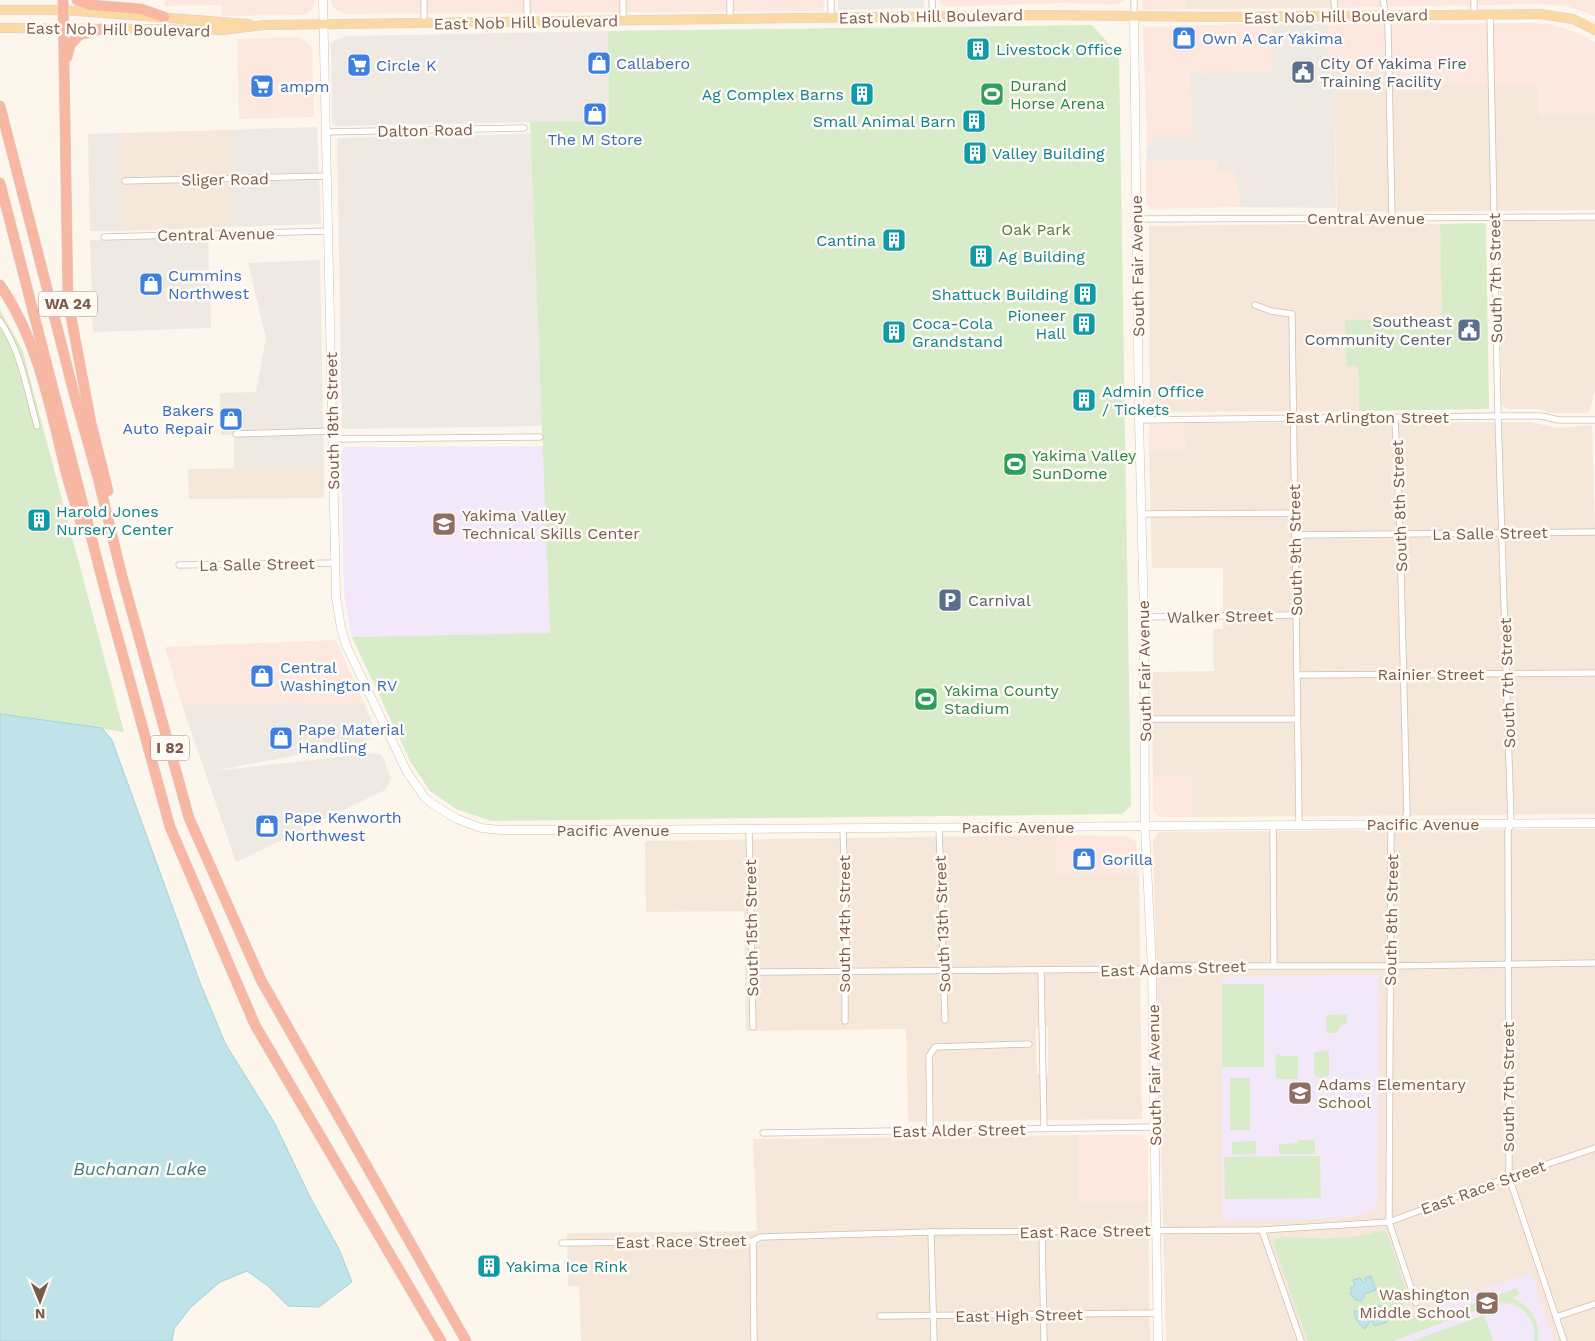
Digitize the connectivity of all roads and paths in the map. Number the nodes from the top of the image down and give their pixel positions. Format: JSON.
{"nodes":[{"id":1,"x":76,"y":0,"type":"edge"},
{"id":2,"x":323,"y":0,"type":"edge"},
{"id":3,"x":424,"y":0,"type":"edge"},
{"id":4,"x":527,"y":0,"type":"edge"},
{"id":5,"x":623,"y":0,"type":"edge"},
{"id":6,"x":730,"y":0,"type":"edge"},
{"id":7,"x":831,"y":0,"type":"edge"},
{"id":8,"x":932,"y":0,"type":"edge"},
{"id":9,"x":1134,"y":0,"type":"edge"},
{"id":10,"x":1334,"y":0,"type":"edge"},
{"id":11,"x":1383,"y":0,"type":"edge"},
{"id":12,"x":1474,"y":0,"type":"edge"},
{"id":13,"x":63,"y":5,"type":"edge"},
{"id":14,"x":0,"y":10,"type":"edge"},
{"id":15,"x":1474,"y":15,"type":"junction"},
{"id":16,"x":1490,"y":15,"type":"junction"},
{"id":17,"x":932,"y":16,"type":"junction"},
{"id":18,"x":1335,"y":16,"type":"junction"},
{"id":19,"x":1386,"y":16,"type":"junction"},
{"id":20,"x":164,"y":17,"type":"junction"},
{"id":21,"x":1134,"y":17,"type":"junction"},
{"id":22,"x":831,"y":18,"type":"junction"},
{"id":23,"x":730,"y":20,"type":"junction"},
{"id":24,"x":623,"y":21,"type":"junction"},
{"id":25,"x":527,"y":22,"type":"junction"},
{"id":26,"x":424,"y":24,"type":"junction"},
{"id":27,"x":265,"y":25,"type":"junction"},
{"id":28,"x":324,"y":25,"type":"junction"},
{"id":29,"x":1,"y":28,"type":"edge"},
{"id":30,"x":63,"y":28,"type":"junction"},
{"id":31,"x":105,"y":28,"type":"junction"},
{"id":32,"x":1595,"y":30,"type":"edge"},
{"id":33,"x":63,"y":65,"type":"junction"},
{"id":34,"x":0,"y":106,"type":"edge"},
{"id":35,"x":524,"y":128,"type":"dead end"},
{"id":36,"x":325,"y":132,"type":"junction"},
{"id":37,"x":326,"y":176,"type":"junction"},
{"id":38,"x":124,"y":181,"type":"dead end"},
{"id":39,"x":0,"y":183,"type":"edge"},
{"id":40,"x":1392,"y":217,"type":"junction"},
{"id":41,"x":1595,"y":217,"type":"edge"},
{"id":42,"x":1494,"y":218,"type":"junction"},
{"id":43,"x":1137,"y":219,"type":"junction"},
{"id":44,"x":328,"y":231,"type":"junction"},
{"id":45,"x":104,"y":236,"type":"dead end"},
{"id":46,"x":0,"y":285,"type":"edge"},
{"id":47,"x":1255,"y":305,"type":"dead end"},
{"id":48,"x":0,"y":321,"type":"edge"},
{"id":49,"x":1498,"y":416,"type":"junction"},
{"id":50,"x":1294,"y":417,"type":"junction"},
{"id":51,"x":1395,"y":418,"type":"junction"},
{"id":52,"x":1139,"y":420,"type":"junction"},
{"id":53,"x":1595,"y":420,"type":"edge"},
{"id":54,"x":37,"y":426,"type":"dead end"},
{"id":55,"x":236,"y":434,"type":"dead end"},
{"id":56,"x":331,"y":435,"type":"junction"},
{"id":57,"x":540,"y":437,"type":"dead end"},
{"id":58,"x":1294,"y":513,"type":"junction"},
{"id":59,"x":1141,"y":514,"type":"junction"},
{"id":60,"x":1503,"y":532,"type":"junction"},
{"id":61,"x":1595,"y":532,"type":"edge"},
{"id":62,"x":1400,"y":534,"type":"junction"},
{"id":63,"x":1295,"y":535,"type":"junction"},
{"id":64,"x":335,"y":563,"type":"junction"},
{"id":65,"x":179,"y":565,"type":"dead end"},
{"id":66,"x":122,"y":576,"type":"junction"},
{"id":67,"x":107,"y":598,"type":"junction"},
{"id":68,"x":1296,"y":615,"type":"junction"},
{"id":69,"x":1144,"y":616,"type":"junction"},
{"id":70,"x":1595,"y":673,"type":"edge"},
{"id":71,"x":1404,"y":674,"type":"junction"},
{"id":72,"x":1507,"y":674,"type":"junction"},
{"id":73,"x":1297,"y":675,"type":"junction"},
{"id":74,"x":1297,"y":719,"type":"junction"},
{"id":75,"x":1145,"y":720,"type":"junction"},
{"id":76,"x":444,"y":812,"type":"joint"},
{"id":77,"x":1595,"y":822,"type":"edge"},
{"id":78,"x":1511,"y":823,"type":"junction"},
{"id":79,"x":1400,"y":824,"type":"junction"},
{"id":80,"x":1273,"y":825,"type":"junction"},
{"id":81,"x":1299,"y":825,"type":"junction"},
{"id":82,"x":1145,"y":826,"type":"junction"},
{"id":83,"x":939,"y":827,"type":"junction"},
{"id":84,"x":844,"y":828,"type":"junction"},
{"id":85,"x":750,"y":829,"type":"junction"},
{"id":86,"x":1595,"y":963,"type":"edge"},
{"id":87,"x":1507,"y":964,"type":"junction"},
{"id":88,"x":1274,"y":966,"type":"junction"},
{"id":89,"x":1390,"y":966,"type":"junction"},
{"id":90,"x":1152,"y":969,"type":"junction"},
{"id":91,"x":847,"y":970,"type":"junction"},
{"id":92,"x":943,"y":970,"type":"junction"},
{"id":93,"x":1041,"y":971,"type":"junction"},
{"id":94,"x":751,"y":972,"type":"junction"},
{"id":95,"x":945,"y":1020,"type":"dead end"},
{"id":96,"x":845,"y":1021,"type":"dead end"},
{"id":97,"x":753,"y":1027,"type":"dead end"},
{"id":98,"x":1029,"y":1044,"type":"dead end"},
{"id":99,"x":1044,"y":1128,"type":"junction"},
{"id":100,"x":1154,"y":1128,"type":"junction"},
{"id":101,"x":930,"y":1130,"type":"junction"},
{"id":102,"x":763,"y":1133,"type":"dead end"},
{"id":103,"x":1595,"y":1148,"type":"edge"},
{"id":104,"x":1509,"y":1177,"type":"junction"},
{"id":105,"x":1389,"y":1222,"type":"junction"},
{"id":106,"x":1157,"y":1230,"type":"junction"},
{"id":107,"x":1262,"y":1230,"type":"junction"},
{"id":108,"x":1042,"y":1231,"type":"junction"},
{"id":109,"x":931,"y":1232,"type":"junction"},
{"id":110,"x":753,"y":1241,"type":"junction"},
{"id":111,"x":562,"y":1243,"type":"dead end"},
{"id":112,"x":1416,"y":1303,"type":"dead end"},
{"id":113,"x":1595,"y":1304,"type":"edge"},
{"id":114,"x":1158,"y":1313,"type":"junction"},
{"id":115,"x":1044,"y":1314,"type":"junction"},
{"id":116,"x":880,"y":1316,"type":"dead end"},
{"id":117,"x":933,"y":1316,"type":"junction"},
{"id":118,"x":1556,"y":1317,"type":"junction"},
{"id":119,"x":1159,"y":1340,"type":"edge"},
{"id":120,"x":441,"y":1341,"type":"edge"},
{"id":121,"x":466,"y":1341,"type":"edge"},
{"id":122,"x":754,"y":1341,"type":"edge"},
{"id":123,"x":934,"y":1341,"type":"edge"},
{"id":124,"x":1044,"y":1341,"type":"edge"},
{"id":125,"x":1301,"y":1341,"type":"edge"},
{"id":126,"x":1564,"y":1341,"type":"edge"}],
"edges":[{"from":1,"to":20,"type":"highway"},
{"from":2,"to":28,"type":"street","name":"South 18th Street"},
{"from":3,"to":26,"type":"street"},
{"from":4,"to":25,"type":"street"},
{"from":5,"to":24,"type":"street"},
{"from":6,"to":23,"type":"street"},
{"from":7,"to":22,"type":"street"},
{"from":8,"to":17,"type":"street"},
{"from":9,"to":21,"type":"street","name":"South Fair Avenue"},
{"from":10,"to":18,"type":"street"},
{"from":11,"to":19,"type":"street"},
{"from":12,"to":15,"type":"street"},
{"from":13,"to":14,"type":"main road","name":"East Nob Hill Boulevard"},
{"from":13,"to":20,"type":"main road","name":"East Nob Hill Boulevard"},
{"from":13,"to":30,"type":"highway","number":"WA 24"},
{"from":15,"to":16,"type":"main road","name":"East Nob Hill Boulevard"},
{"from":15,"to":19,"type":"main road","name":"East Nob Hill Boulevard"},
{"from":16,"to":32,"type":"main road","name":"East Nob Hill Boulevard"},
{"from":16,"to":42,"type":"street","name":"South 7th Street"},
{"from":17,"to":21,"type":"main road","name":"East Nob Hill Boulevard"},
{"from":17,"to":22,"type":"main road","name":"East Nob Hill Boulevard"},
{"from":18,"to":19,"type":"main road","name":"East Nob Hill Boulevard"},
{"from":18,"to":21,"type":"main road","name":"East Nob Hill Boulevard"},
{"from":19,"to":40,"type":"street"},
{"from":20,"to":27,"type":"main road","name":"East Nob Hill Boulevard"},
{"from":21,"to":43,"type":"street","name":"South Fair Avenue"},
{"from":22,"to":23,"type":"main road","name":"East Nob Hill Boulevard"},
{"from":23,"to":24,"type":"main road","name":"East Nob Hill Boulevard"},
{"from":24,"to":25,"type":"main road","name":"East Nob Hill Boulevard"},
{"from":25,"to":26,"type":"main road","name":"East Nob Hill Boulevard"},
{"from":26,"to":28,"type":"main road","name":"East Nob Hill Boulevard"},
{"from":27,"to":28,"type":"main road","name":"East Nob Hill Boulevard"},
{"from":27,"to":31,"type":"main road","name":"East Nob Hill Boulevard"},
{"from":28,"to":36,"type":"street","name":"South 18th Street"},
{"from":29,"to":30,"type":"main road","name":"East Nob Hill Boulevard"},
{"from":30,"to":31,"type":"main road","name":"East Nob Hill Boulevard"},
{"from":30,"to":33,"type":"highway","number":"WA 24"},
{"from":31,"to":33,"type":"highway"},
{"from":33,"to":66,"type":"highway","number":"WA 24"},
{"from":34,"to":66,"type":"highway","number":"I 82"},
{"from":35,"to":36,"type":"street","name":"Dalton Road"},
{"from":36,"to":37,"type":"street","name":"South 18th Street"},
{"from":37,"to":38,"type":"street","name":"Sliger Road"},
{"from":37,"to":44,"type":"street","name":"South 18th Street"},
{"from":39,"to":67,"type":"highway","number":"I 82"},
{"from":40,"to":42,"type":"street","name":"Central Avenue"},
{"from":40,"to":43,"type":"street","name":"Central Avenue"},
{"from":41,"to":42,"type":"street","name":"Central Avenue"},
{"from":42,"to":49,"type":"street","name":"South 7th Street"},
{"from":43,"to":52,"type":"street","name":"South Fair Avenue"},
{"from":44,"to":45,"type":"street","name":"Central Avenue"},
{"from":44,"to":56,"type":"street","name":"South 18th Street"},
{"from":46,"to":67,"type":"highway","number":"WA 24"},
{"from":47,"to":50,"type":"street","name":"South 9th Street"},
{"from":48,"to":54,"type":"street"},
{"from":49,"to":51,"type":"street","name":"East Arlington Street"},
{"from":49,"to":53,"type":"street","name":"East Arlington Street"},
{"from":49,"to":60,"type":"street","name":"South 7th Street"},
{"from":50,"to":51,"type":"street","name":"East Arlington Street"},
{"from":50,"to":52,"type":"street","name":"East Arlington Street"},
{"from":50,"to":58,"type":"street","name":"South 9th Street"},
{"from":51,"to":62,"type":"street","name":"South 8th Street"},
{"from":52,"to":59,"type":"street","name":"South Fair Avenue"},
{"from":55,"to":56,"type":"street"},
{"from":56,"to":57,"type":"street"},
{"from":56,"to":64,"type":"street","name":"South 18th Street"},
{"from":58,"to":59,"type":"street"},
{"from":58,"to":63,"type":"street","name":"South 9th Street"},
{"from":59,"to":69,"type":"street","name":"South Fair Avenue"},
{"from":60,"to":61,"type":"street","name":"La Salle Street"},
{"from":60,"to":62,"type":"street","name":"La Salle Street"},
{"from":60,"to":72,"type":"street","name":"South 7th Street"},
{"from":62,"to":63,"type":"street","name":"La Salle Street"},
{"from":62,"to":71,"type":"street","name":"South 8th Street"},
{"from":63,"to":68,"type":"street","name":"South 9th Street"},
{"from":64,"to":65,"type":"street","name":"La Salle Street"},
{"from":64,"to":76,"type":"street","name":"South 18th Street"},
{"from":66,"to":121,"type":"highway","number":"I 82"},
{"from":67,"to":120,"type":"highway","number":"I 82"},
{"from":68,"to":69,"type":"street","name":"Walker Street"},
{"from":68,"to":73,"type":"street","name":"South 9th Street"},
{"from":69,"to":75,"type":"street","name":"South Fair Avenue"},
{"from":70,"to":72,"type":"street","name":"Rainier Street"},
{"from":71,"to":72,"type":"street","name":"Rainier Street"},
{"from":71,"to":73,"type":"street","name":"Rainier Street"},
{"from":71,"to":79,"type":"street","name":"South 8th Street"},
{"from":72,"to":78,"type":"street","name":"South 7th Street"},
{"from":73,"to":74,"type":"street","name":"South 9th Street"},
{"from":74,"to":75,"type":"street"},
{"from":74,"to":81,"type":"street","name":"South 9th Street"},
{"from":75,"to":82,"type":"street","name":"South Fair Avenue"},
{"from":76,"to":85,"type":"street","name":"Pacific Avenue"},
{"from":77,"to":78,"type":"street","name":"Pacific Avenue"},
{"from":78,"to":79,"type":"street","name":"Pacific Avenue"},
{"from":78,"to":87,"type":"street","name":"South 7th Street"},
{"from":79,"to":81,"type":"street","name":"Pacific Avenue"},
{"from":79,"to":89,"type":"street","name":"South 8th Street"},
{"from":80,"to":81,"type":"street","name":"Pacific Avenue"},
{"from":80,"to":82,"type":"street","name":"Pacific Avenue"},
{"from":80,"to":88,"type":"street"},
{"from":82,"to":83,"type":"street","name":"Pacific Avenue"},
{"from":82,"to":90,"type":"street","name":"South Fair Avenue"},
{"from":83,"to":84,"type":"street","name":"Pacific Avenue"},
{"from":83,"to":92,"type":"street","name":"South 13th Street"},
{"from":84,"to":85,"type":"street","name":"Pacific Avenue"},
{"from":84,"to":91,"type":"street","name":"South 14th Street"},
{"from":85,"to":94,"type":"street","name":"South 15th Street"},
{"from":86,"to":87,"type":"street","name":"East Adams Street"},
{"from":87,"to":89,"type":"street","name":"East Adams Street"},
{"from":87,"to":104,"type":"street","name":"South 7th Street"},
{"from":88,"to":89,"type":"street","name":"East Adams Street"},
{"from":88,"to":90,"type":"street","name":"East Adams Street"},
{"from":89,"to":105,"type":"street","name":"South 8th Street"},
{"from":90,"to":93,"type":"street","name":"East Adams Street"},
{"from":90,"to":100,"type":"street","name":"South Fair Avenue"},
{"from":91,"to":92,"type":"street","name":"East Adams Street"},
{"from":91,"to":94,"type":"street","name":"East Adams Street"},
{"from":91,"to":96,"type":"street","name":"South 14th Street"},
{"from":92,"to":93,"type":"street","name":"East Adams Street"},
{"from":92,"to":95,"type":"street","name":"South 13th Street"},
{"from":93,"to":99,"type":"street"},
{"from":94,"to":97,"type":"street","name":"South 15th Street"},
{"from":98,"to":101,"type":"street"},
{"from":99,"to":100,"type":"street","name":"East Alder Street"},
{"from":99,"to":101,"type":"street","name":"East Alder Street"},
{"from":100,"to":106,"type":"street","name":"South Fair Avenue"},
{"from":101,"to":102,"type":"street","name":"East Alder Street"},
{"from":103,"to":104,"type":"street","name":"East Race Street"},
{"from":104,"to":105,"type":"street","name":"East Race Street"},
{"from":104,"to":118,"type":"street","name":"South 7th Street"},
{"from":105,"to":107,"type":"street","name":"East Race Street"},
{"from":105,"to":112,"type":"street","name":"South 8th Street"},
{"from":106,"to":107,"type":"street","name":"East Race Street"},
{"from":106,"to":108,"type":"street","name":"East Race Street"},
{"from":106,"to":114,"type":"street","name":"South Fair Avenue"},
{"from":107,"to":125,"type":"street"},
{"from":108,"to":109,"type":"street","name":"East Race Street"},
{"from":108,"to":115,"type":"street"},
{"from":109,"to":110,"type":"street","name":"East Race Street"},
{"from":109,"to":117,"type":"street"},
{"from":110,"to":111,"type":"street","name":"East Race Street"},
{"from":110,"to":122,"type":"street"},
{"from":113,"to":118,"type":"street"},
{"from":114,"to":115,"type":"street","name":"East High Street"},
{"from":114,"to":119,"type":"street","name":"South Fair Avenue"},
{"from":115,"to":117,"type":"street","name":"East High Street"},
{"from":115,"to":124,"type":"street"},
{"from":116,"to":117,"type":"street","name":"East High Street"},
{"from":117,"to":123,"type":"street"},
{"from":118,"to":126,"type":"street","name":"South 7th Street"}]}
